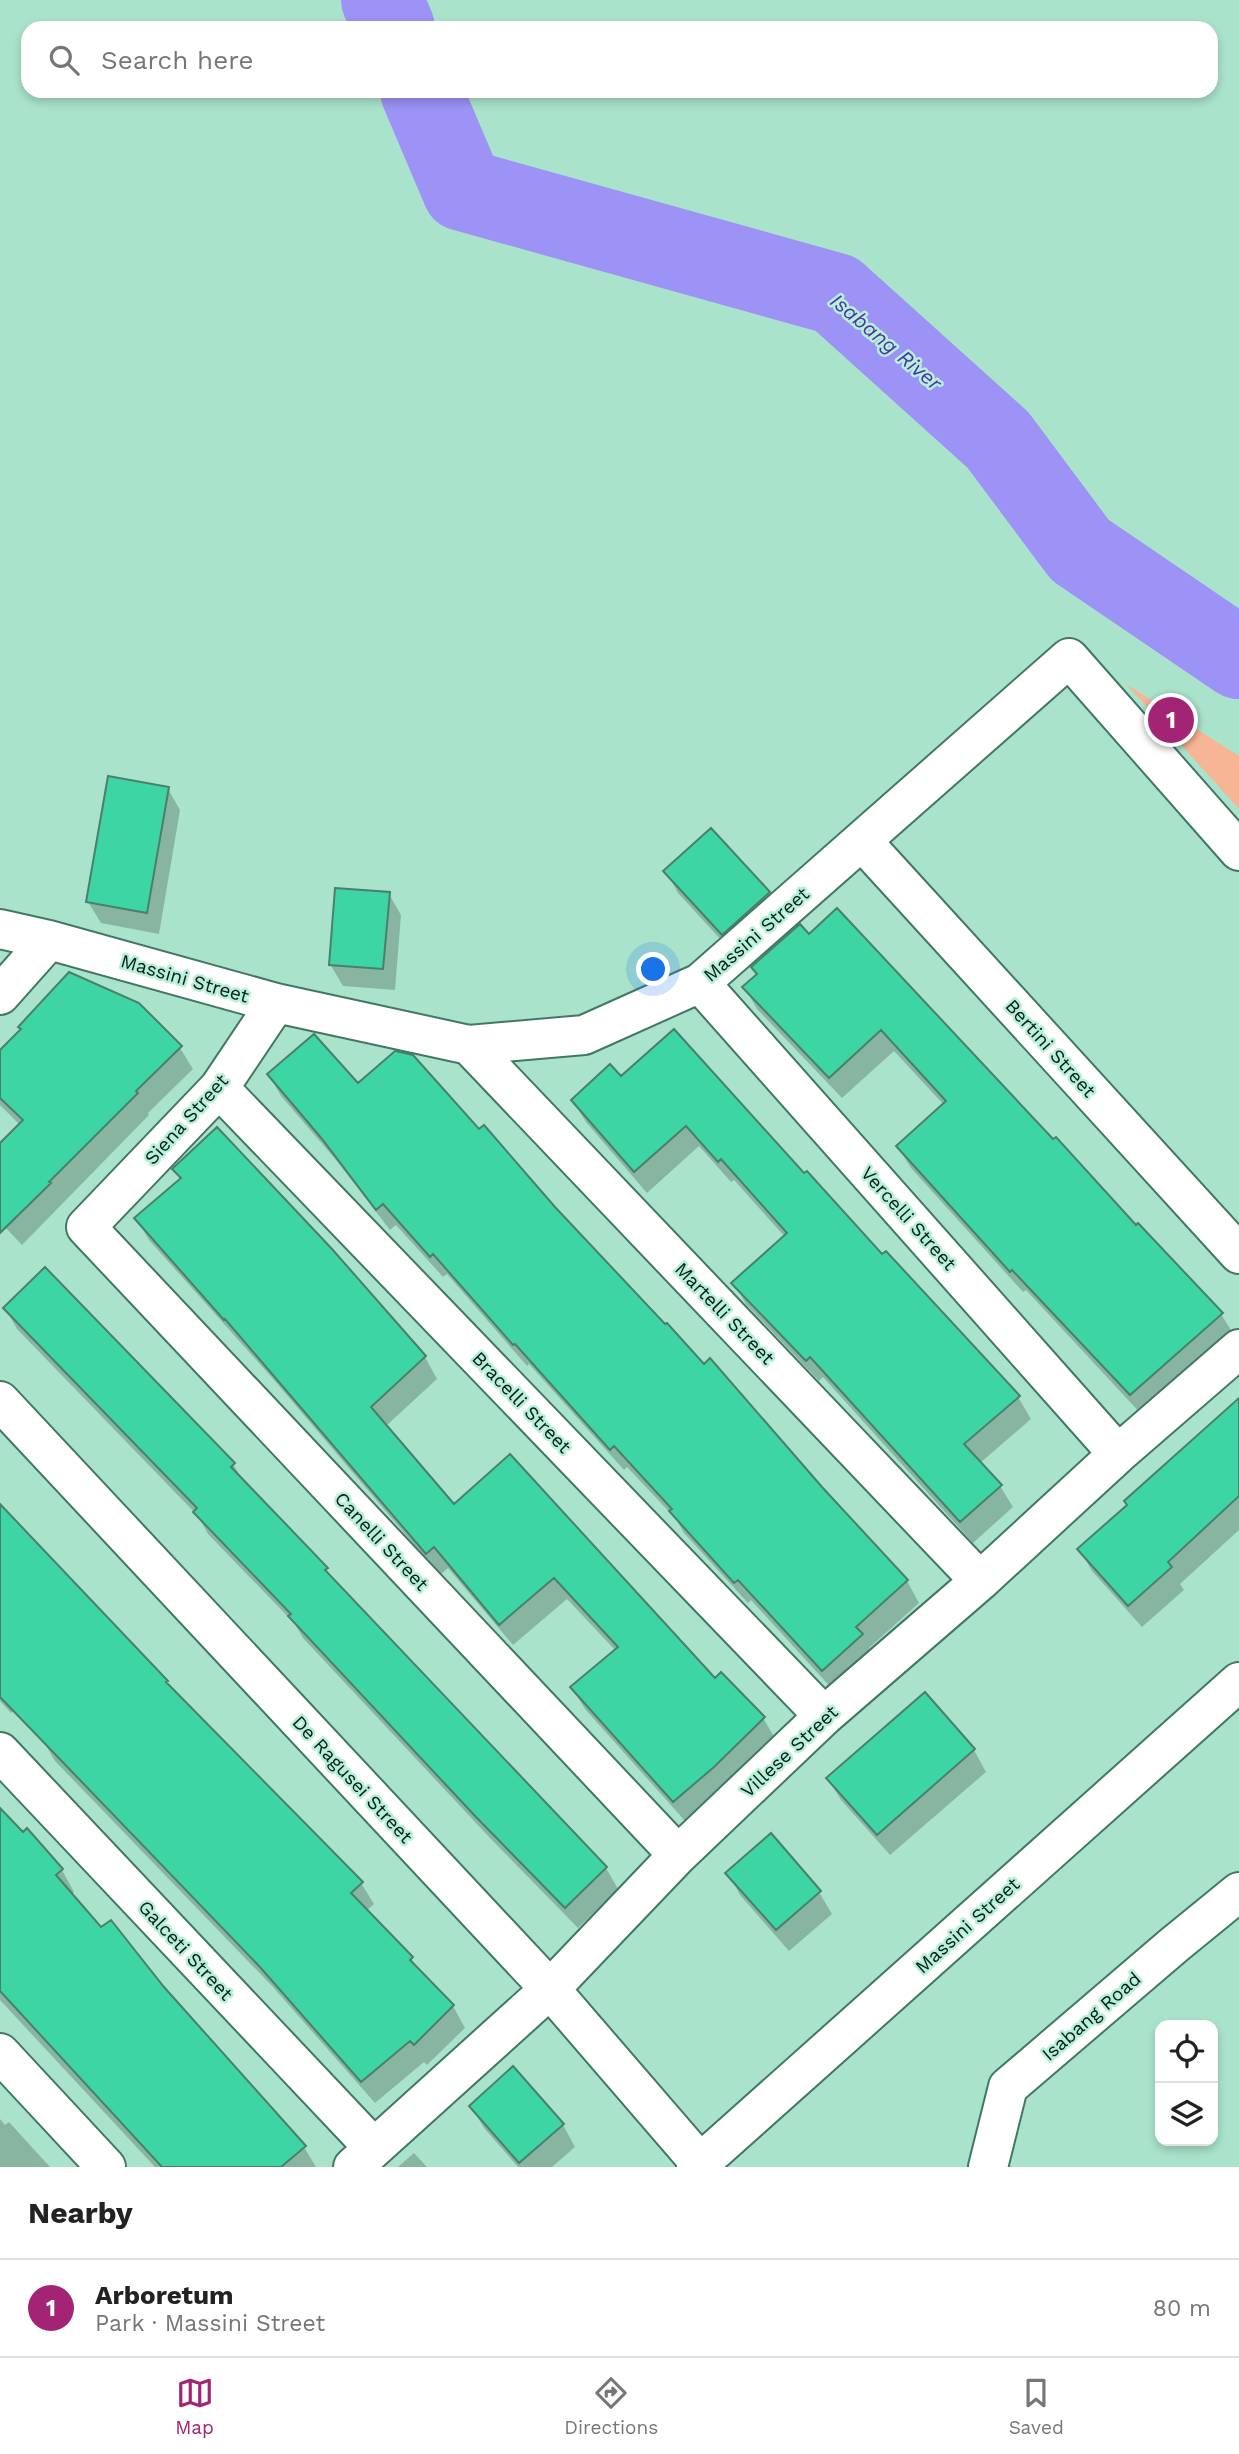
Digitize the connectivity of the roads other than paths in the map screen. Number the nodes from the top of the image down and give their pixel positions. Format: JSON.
{"nodes":[{"id":1,"x":862,"y":841,"type":"junction"},
{"id":2,"x":1239,"y":851,"type":"edge"},
{"id":3,"x":0,"y":929,"type":"edge"},
{"id":4,"x":49,"y":940,"type":"junction"},
{"id":5,"x":700,"y":983,"type":"junction"},
{"id":6,"x":0,"y":995,"type":"edge"},
{"id":7,"x":276,"y":1003,"type":"junction"},
{"id":8,"x":469,"y":1045,"type":"junction"},
{"id":9,"x":219,"y":1088,"type":"junction"},
{"id":10,"x":86,"y":1227,"type":"joint"},
{"id":11,"x":1239,"y":1254,"type":"edge"},
{"id":12,"x":1239,"y":1349,"type":"edge"},
{"id":13,"x":0,"y":1401,"type":"edge"},
{"id":14,"x":1118,"y":1454,"type":"junction"},
{"id":15,"x":980,"y":1581,"type":"junction"},
{"id":16,"x":1239,"y":1682,"type":"edge"},
{"id":17,"x":824,"y":1716,"type":"junction"},
{"id":18,"x":0,"y":1752,"type":"edge"},
{"id":19,"x":678,"y":1855,"type":"junction"},
{"id":20,"x":1239,"y":1892,"type":"edge"},
{"id":21,"x":550,"y":1989,"type":"junction"},
{"id":22,"x":0,"y":2053,"type":"edge"},
{"id":23,"x":363,"y":2157,"type":"edge"},
{"id":24,"x":698,"y":2165,"type":"edge"},
{"id":25,"x":106,"y":2167,"type":"edge"},
{"id":26,"x":988,"y":2167,"type":"edge"}],
"edges":[{"from":1,"to":2,"type":"street","name":"Massini Street"},
{"from":1,"to":5,"type":"street","name":"Massini Street"},
{"from":1,"to":11,"type":"street","name":"Bertini Street"},
{"from":3,"to":4,"type":"street","name":"Massini Street"},
{"from":4,"to":6,"type":"street"},
{"from":4,"to":7,"type":"street","name":"Massini Street"},
{"from":5,"to":8,"type":"street","name":"Massini Street"},
{"from":5,"to":14,"type":"street","name":"Vercelli Street"},
{"from":7,"to":8,"type":"street","name":"Massini Street"},
{"from":7,"to":9,"type":"street","name":"Siena Street"},
{"from":8,"to":15,"type":"street","name":"Martelli Street"},
{"from":9,"to":10,"type":"street","name":"Siena Street"},
{"from":9,"to":17,"type":"street","name":"Bracelli Street"},
{"from":10,"to":19,"type":"street","name":"Canelli Street"},
{"from":12,"to":14,"type":"street","name":"Villese Street"},
{"from":13,"to":21,"type":"street","name":"De Ragusei Street"},
{"from":14,"to":15,"type":"street","name":"Villese Street"},
{"from":15,"to":17,"type":"street","name":"Villese Street"},
{"from":16,"to":24,"type":"street","name":"Massini Street"},
{"from":17,"to":19,"type":"street","name":"Villese Street"},
{"from":18,"to":23,"type":"street","name":"Galceti Street"},
{"from":19,"to":21,"type":"street","name":"Villese Street"},
{"from":20,"to":26,"type":"street","name":"Isabang Road"},
{"from":21,"to":23,"type":"street","name":"Villese Street"},
{"from":21,"to":24,"type":"street","name":"De Ragusei Street"},
{"from":22,"to":25,"type":"street"}]}
